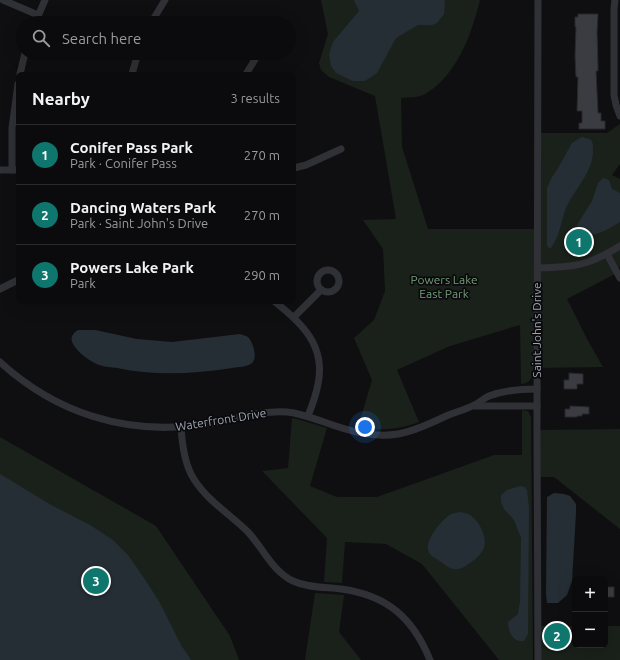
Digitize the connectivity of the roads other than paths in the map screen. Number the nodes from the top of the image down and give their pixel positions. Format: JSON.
{"nodes":[{"id":1,"x":3,"y":0,"type":"edge"},
{"id":2,"x":45,"y":0,"type":"edge"},
{"id":3,"x":165,"y":0,"type":"edge"},
{"id":4,"x":538,"y":0,"type":"edge"},
{"id":5,"x":615,"y":0,"type":"edge"},
{"id":6,"x":38,"y":15,"type":"joint"},
{"id":7,"x":155,"y":16,"type":"edge"},
{"id":8,"x":23,"y":60,"type":"edge"},
{"id":9,"x":136,"y":60,"type":"edge"},
{"id":10,"x":255,"y":60,"type":"edge"},
{"id":11,"x":617,"y":63,"type":"edge"},
{"id":12,"x":20,"y":72,"type":"edge"},
{"id":13,"x":133,"y":72,"type":"edge"},
{"id":14,"x":247,"y":72,"type":"edge"},
{"id":15,"x":16,"y":99,"type":"edge"},
{"id":16,"x":620,"y":116,"type":"edge"},
{"id":17,"x":341,"y":149,"type":"dead end"},
{"id":18,"x":296,"y":168,"type":"edge"},
{"id":19,"x":0,"y":170,"type":"edge"},
{"id":20,"x":15,"y":170,"type":"edge"},
{"id":21,"x":620,"y":246,"type":"edge"},
{"id":22,"x":607,"y":254,"type":"junction"},
{"id":23,"x":538,"y":268,"type":"junction"},
{"id":24,"x":620,"y":278,"type":"edge"},
{"id":25,"x":16,"y":281,"type":"edge"},
{"id":26,"x":0,"y":289,"type":"edge"},
{"id":27,"x":321,"y":290,"type":"dead end"},
{"id":28,"x":278,"y":304,"type":"edge"},
{"id":29,"x":294,"y":317,"type":"junction"},
{"id":30,"x":0,"y":362,"type":"edge"},
{"id":31,"x":537,"y":389,"type":"junction"},
{"id":32,"x":473,"y":406,"type":"junction"},
{"id":33,"x":537,"y":406,"type":"junction"},
{"id":34,"x":308,"y":416,"type":"junction"},
{"id":35,"x":181,"y":427,"type":"junction"},
{"id":36,"x":430,"y":660,"type":"edge"},
{"id":37,"x":538,"y":660,"type":"edge"}],
"edges":[{"from":1,"to":6,"type":"street"},
{"from":2,"to":6,"type":"street"},
{"from":3,"to":7,"type":"street"},
{"from":4,"to":23,"type":"street","name":"Saint John's Drive"},
{"from":5,"to":11,"type":"street"},
{"from":8,"to":12,"type":"street"},
{"from":9,"to":13,"type":"street"},
{"from":10,"to":14,"type":"street"},
{"from":11,"to":16,"type":"street"},
{"from":15,"to":20,"type":"street"},
{"from":17,"to":18,"type":"street"},
{"from":19,"to":20,"type":"street"},
{"from":21,"to":22,"type":"street"},
{"from":22,"to":23,"type":"street"},
{"from":22,"to":24,"type":"street"},
{"from":23,"to":31,"type":"street","name":"Saint John's Drive"},
{"from":25,"to":26,"type":"street"},
{"from":27,"to":29,"type":"street"},
{"from":28,"to":29,"type":"street"},
{"from":29,"to":34,"type":"street"},
{"from":30,"to":35,"type":"street","name":"Waterfront Drive"},
{"from":31,"to":32,"type":"street","name":"Waterfront Drive"},
{"from":31,"to":33,"type":"street","name":"Saint John's Drive"},
{"from":32,"to":33,"type":"street","name":"Waterfront Drive"},
{"from":32,"to":34,"type":"street","name":"Waterfront Drive"},
{"from":33,"to":37,"type":"street","name":"Saint John's Drive"},
{"from":34,"to":35,"type":"street","name":"Waterfront Drive"},
{"from":35,"to":36,"type":"street"}]}
